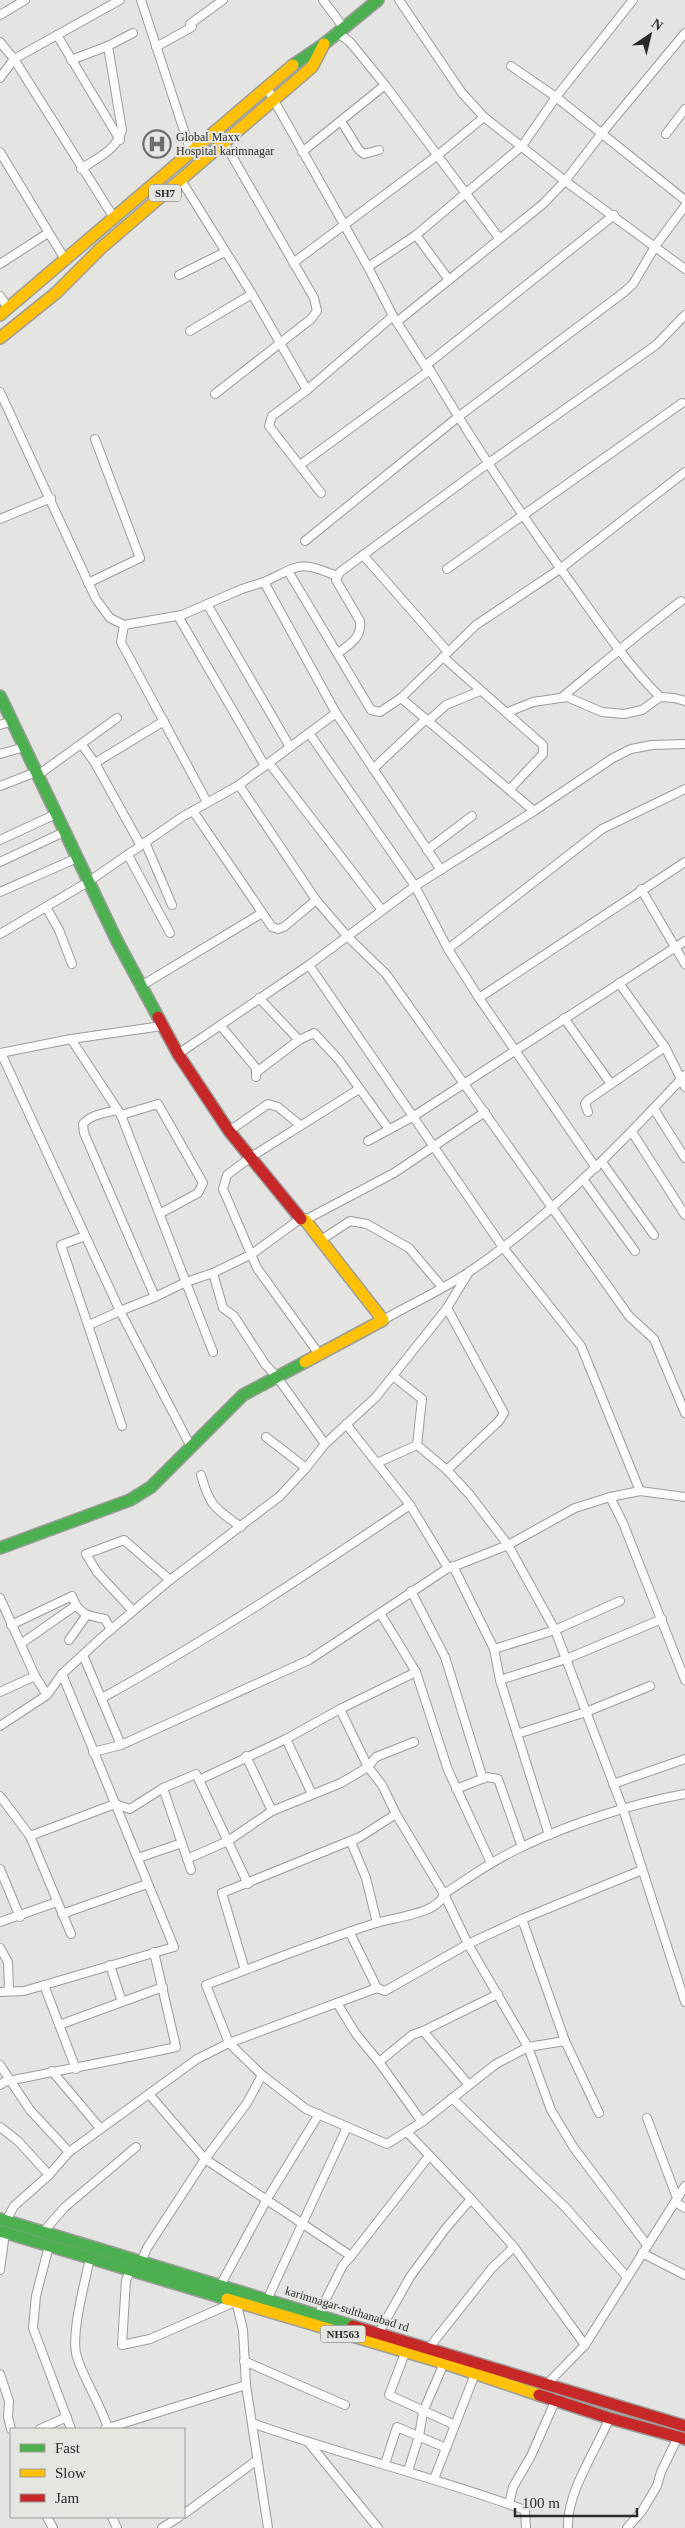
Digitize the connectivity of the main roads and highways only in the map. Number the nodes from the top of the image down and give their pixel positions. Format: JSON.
{"nodes":[{"id":1,"x":378,"y":0,"type":"edge"},
{"id":2,"x":324,"y":44,"type":"junction"},
{"id":3,"x":4,"y":312,"type":"edge"},
{"id":4,"x":0,"y":338,"type":"edge"},
{"id":5,"x":0,"y":696,"type":"edge"},
{"id":6,"x":0,"y":1548,"type":"edge"},
{"id":7,"x":3,"y":2226,"type":"edge"},
{"id":8,"x":685,"y":2426,"type":"edge"},
{"id":9,"x":682,"y":2438,"type":"edge"}],
"edges":[{"from":1,"to":2,"type":"main road","number":"SH7"},
{"from":2,"to":3,"type":"main road","number":"SH7"},
{"from":2,"to":4,"type":"main road","number":"SH7"},
{"from":5,"to":6,"type":"main road"},
{"from":7,"to":8,"type":"main road","name":"karimnagar-sulthanabad rd","number":"NH563"},
{"from":7,"to":9,"type":"main road","number":"NH563"}]}
